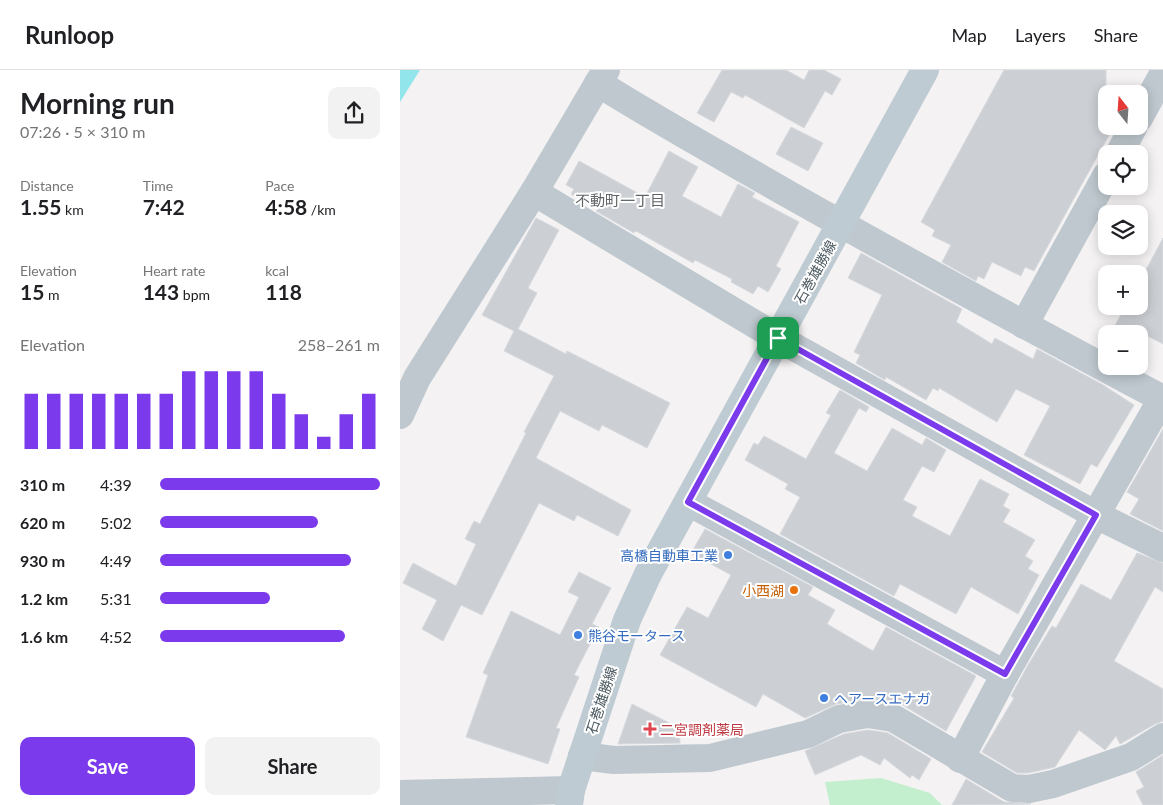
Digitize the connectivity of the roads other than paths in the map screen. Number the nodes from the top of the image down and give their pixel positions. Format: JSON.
{"nodes":[{"id":1,"x":925,"y":70,"type":"edge"},
{"id":2,"x":1163,"y":74,"type":"edge"},
{"id":3,"x":602,"y":77,"type":"edge"},
{"id":4,"x":1148,"y":102,"type":"edge"},
{"id":5,"x":1098,"y":191,"type":"edge"},
{"id":6,"x":534,"y":192,"type":"junction"},
{"id":7,"x":841,"y":224,"type":"junction"},
{"id":8,"x":1024,"y":325,"type":"junction"},
{"id":9,"x":778,"y":338,"type":"junction"},
{"id":10,"x":1163,"y":399,"type":"edge"},
{"id":11,"x":400,"y":415,"type":"edge"},
{"id":12,"x":688,"y":502,"type":"junction"},
{"id":13,"x":1096,"y":515,"type":"junction"},
{"id":14,"x":1163,"y":548,"type":"edge"},
{"id":15,"x":1005,"y":674,"type":"junction"},
{"id":16,"x":1163,"y":738,"type":"edge"},
{"id":17,"x":582,"y":756,"type":"junction"},
{"id":18,"x":960,"y":759,"type":"junction"},
{"id":19,"x":400,"y":794,"type":"edge"},
{"id":20,"x":570,"y":798,"type":"edge"}],
"edges":[{"from":1,"to":7,"type":"main road","name":"石巻雄勝線"},
{"from":2,"to":4,"type":"street"},
{"from":3,"to":6,"type":"street"},
{"from":3,"to":7,"type":"street"},
{"from":5,"to":8,"type":"street"},
{"from":6,"to":9,"type":"street"},
{"from":6,"to":11,"type":"street"},
{"from":7,"to":8,"type":"street"},
{"from":7,"to":9,"type":"main road","name":"石巻雄勝線"},
{"from":8,"to":10,"type":"street"},
{"from":9,"to":12,"type":"main road","name":"石巻雄勝線"},
{"from":9,"to":13,"type":"street"},
{"from":10,"to":13,"type":"street"},
{"from":12,"to":15,"type":"street"},
{"from":12,"to":17,"type":"main road","name":"石巻雄勝線"},
{"from":13,"to":14,"type":"street"},
{"from":13,"to":15,"type":"street"},
{"from":15,"to":18,"type":"street"},
{"from":16,"to":18,"type":"street"},
{"from":17,"to":18,"type":"street"},
{"from":17,"to":20,"type":"main road","name":"石巻雄勝線"},
{"from":19,"to":20,"type":"street"}]}
